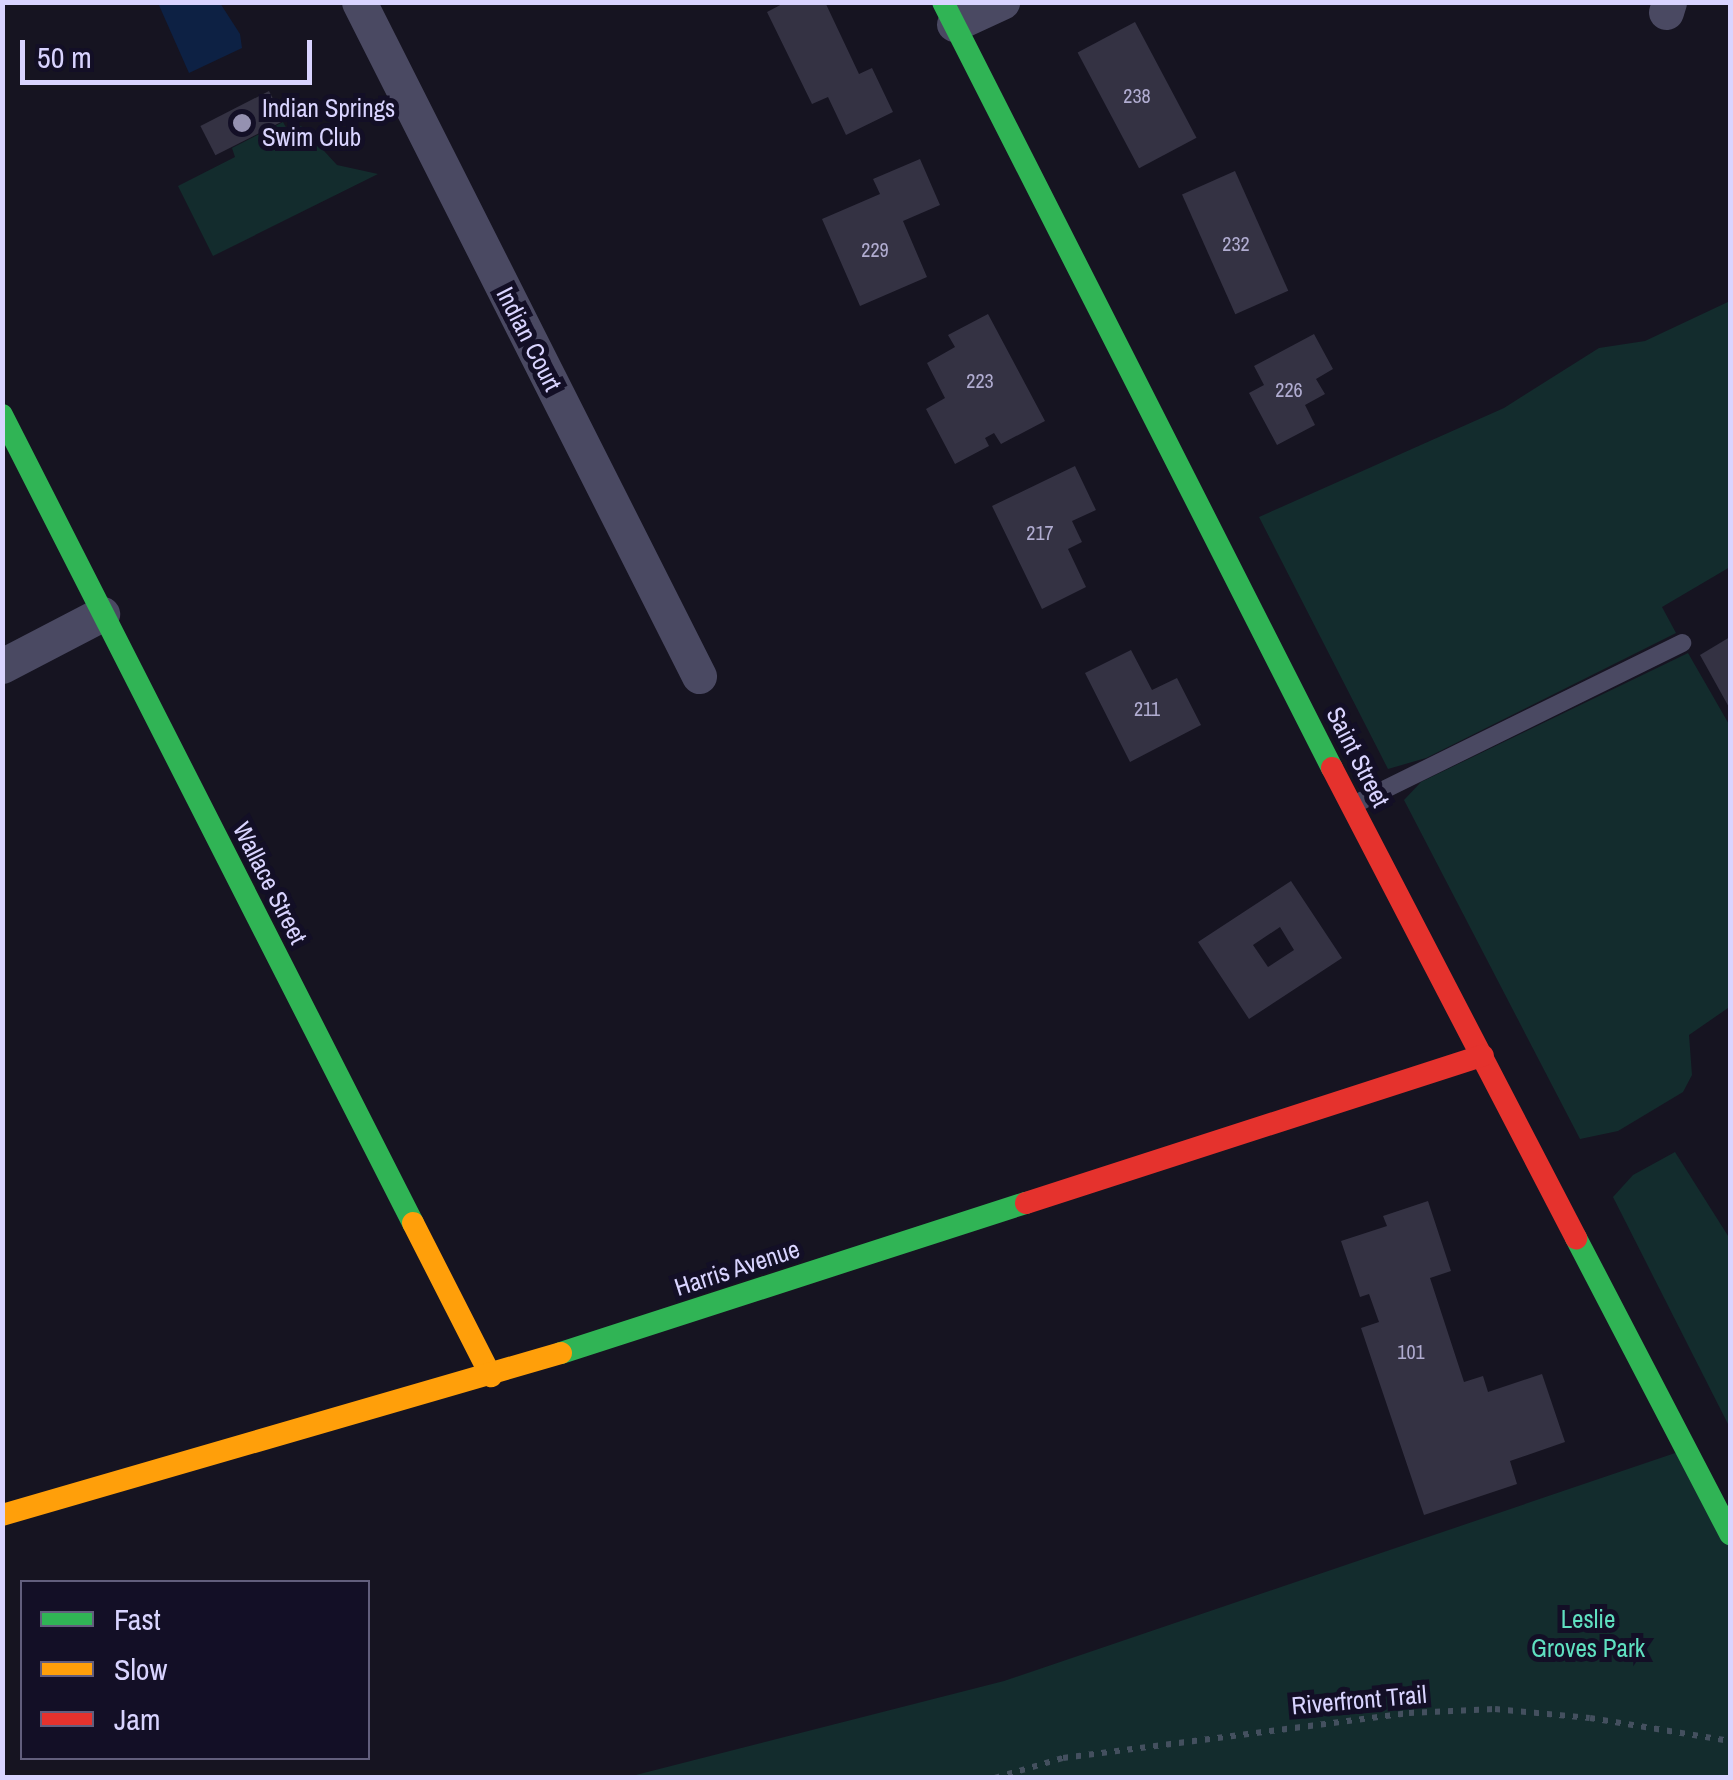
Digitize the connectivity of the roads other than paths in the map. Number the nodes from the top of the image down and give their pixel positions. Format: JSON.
{"nodes":[{"id":1,"x":360,"y":2,"type":"edge"},
{"id":2,"x":1002,"y":2,"type":"edge"},
{"id":3,"x":949,"y":13,"type":"edge"},
{"id":4,"x":2,"y":414,"type":"edge"},
{"id":5,"x":102,"y":614,"type":"junction"},
{"id":6,"x":1682,"y":644,"type":"dead end"},
{"id":7,"x":2,"y":666,"type":"edge"},
{"id":8,"x":699,"y":676,"type":"dead end"},
{"id":9,"x":1352,"y":806,"type":"junction"},
{"id":10,"x":1483,"y":1055,"type":"junction"},
{"id":11,"x":491,"y":1376,"type":"junction"},
{"id":12,"x":2,"y":1516,"type":"edge"},
{"id":13,"x":1730,"y":1534,"type":"edge"}],
"edges":[{"from":1,"to":8,"type":"street","name":"Indian Court"},
{"from":2,"to":3,"type":"street"},
{"from":3,"to":9,"type":"street","name":"Saint Street"},
{"from":4,"to":5,"type":"street","name":"Wallace Street"},
{"from":5,"to":7,"type":"street"},
{"from":5,"to":11,"type":"street","name":"Wallace Street"},
{"from":6,"to":9,"type":"lane"},
{"from":9,"to":10,"type":"street","name":"Saint Street"},
{"from":10,"to":11,"type":"street","name":"Harris Avenue"},
{"from":10,"to":13,"type":"street","name":"Saint Street"},
{"from":11,"to":12,"type":"street","name":"Harris Avenue"}]}
